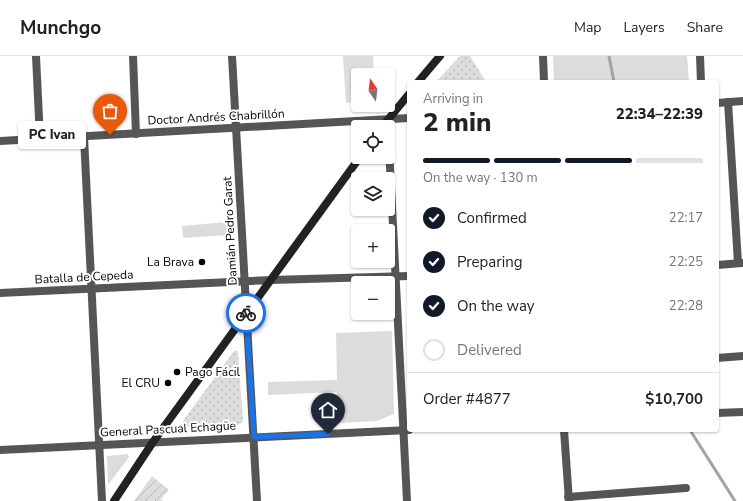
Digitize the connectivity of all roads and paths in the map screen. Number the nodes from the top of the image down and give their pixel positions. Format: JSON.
{"nodes":[{"id":1,"x":36,"y":56,"type":"edge"},
{"id":2,"x":133,"y":56,"type":"edge"},
{"id":3,"x":232,"y":56,"type":"edge"},
{"id":4,"x":440,"y":56,"type":"edge"},
{"id":5,"x":543,"y":56,"type":"edge"},
{"id":6,"x":700,"y":56,"type":"edge"},
{"id":7,"x":420,"y":80,"type":"edge"},
{"id":8,"x":544,"y":80,"type":"edge"},
{"id":9,"x":701,"y":80,"type":"edge"},
{"id":10,"x":407,"y":97,"type":"edge"},
{"id":11,"x":743,"y":101,"type":"edge"},
{"id":12,"x":728,"y":102,"type":"junction"},
{"id":13,"x":719,"y":103,"type":"edge"},
{"id":14,"x":407,"y":119,"type":"edge"},
{"id":15,"x":391,"y":120,"type":"edge"},
{"id":16,"x":395,"y":123,"type":"edge"},
{"id":17,"x":351,"y":126,"type":"edge"},
{"id":18,"x":236,"y":128,"type":"junction"},
{"id":19,"x":136,"y":134,"type":"junction"},
{"id":20,"x":84,"y":136,"type":"junction"},
{"id":21,"x":40,"y":139,"type":"junction"},
{"id":22,"x":0,"y":141,"type":"edge"},
{"id":23,"x":355,"y":164,"type":"edge"},
{"id":24,"x":390,"y":164,"type":"edge"},
{"id":25,"x":740,"y":263,"type":"edge"},
{"id":26,"x":719,"y":265,"type":"edge"},
{"id":27,"x":396,"y":276,"type":"junction"},
{"id":28,"x":407,"y":276,"type":"edge"},
{"id":29,"x":272,"y":280,"type":"junction"},
{"id":30,"x":244,"y":281,"type":"junction"},
{"id":31,"x":91,"y":288,"type":"junction"},
{"id":32,"x":0,"y":293,"type":"edge"},
{"id":33,"x":246,"y":315,"type":"junction"},
{"id":34,"x":743,"y":356,"type":"edge"},
{"id":35,"x":719,"y":358,"type":"edge"},
{"id":36,"x":743,"y":412,"type":"edge"},
{"id":37,"x":719,"y":413,"type":"edge"},
{"id":38,"x":406,"y":430,"type":"edge"},
{"id":39,"x":564,"y":432,"type":"edge"},
{"id":40,"x":254,"y":437,"type":"junction"},
{"id":41,"x":153,"y":442,"type":"junction"},
{"id":42,"x":98,"y":445,"type":"junction"},
{"id":43,"x":0,"y":450,"type":"edge"},
{"id":44,"x":686,"y":488,"type":"dead end"},
{"id":45,"x":568,"y":499,"type":"edge"},
{"id":46,"x":102,"y":501,"type":"edge"},
{"id":47,"x":114,"y":501,"type":"edge"},
{"id":48,"x":257,"y":501,"type":"edge"},
{"id":49,"x":407,"y":501,"type":"edge"}],
"edges":[{"from":1,"to":21,"type":"street"},
{"from":2,"to":19,"type":"street"},
{"from":3,"to":18,"type":"street","name":"Damián Pedro Garat"},
{"from":4,"to":7,"type":"main road"},
{"from":5,"to":8,"type":"street"},
{"from":6,"to":9,"type":"street"},
{"from":10,"to":15,"type":"main road"},
{"from":11,"to":12,"type":"street"},
{"from":12,"to":13,"type":"street"},
{"from":12,"to":25,"type":"street"},
{"from":14,"to":16,"type":"street","name":"Doctor Andrés Chabrillón"},
{"from":17,"to":18,"type":"street","name":"Doctor Andrés Chabrillón"},
{"from":18,"to":19,"type":"street","name":"Doctor Andrés Chabrillón"},
{"from":18,"to":30,"type":"street","name":"Damián Pedro Garat"},
{"from":19,"to":20,"type":"street","name":"Doctor Andrés Chabrillón"},
{"from":20,"to":21,"type":"street","name":"Doctor Andrés Chabrillón"},
{"from":20,"to":31,"type":"street"},
{"from":21,"to":22,"type":"street","name":"Doctor Andrés Chabrillón"},
{"from":23,"to":29,"type":"main road"},
{"from":24,"to":27,"type":"street"},
{"from":25,"to":26,"type":"street"},
{"from":27,"to":28,"type":"street","name":"Batalla de Cepeda"},
{"from":27,"to":29,"type":"street","name":"Batalla de Cepeda"},
{"from":27,"to":38,"type":"street"},
{"from":29,"to":30,"type":"street","name":"Batalla de Cepeda"},
{"from":29,"to":33,"type":"main road"},
{"from":30,"to":31,"type":"street","name":"Batalla de Cepeda"},
{"from":30,"to":33,"type":"street","name":"Damián Pedro Garat"},
{"from":31,"to":32,"type":"street","name":"Batalla de Cepeda"},
{"from":31,"to":42,"type":"street"},
{"from":33,"to":40,"type":"street","name":"Damián Pedro Garat"},
{"from":33,"to":41,"type":"main road"},
{"from":34,"to":35,"type":"street"},
{"from":36,"to":37,"type":"street"},
{"from":38,"to":40,"type":"street","name":"General Pascual Echagüe"},
{"from":38,"to":49,"type":"street"},
{"from":39,"to":45,"type":"street"},
{"from":40,"to":41,"type":"street","name":"General Pascual Echagüe"},
{"from":40,"to":48,"type":"street","name":"Damián Pedro Garat"},
{"from":41,"to":42,"type":"street","name":"General Pascual Echagüe"},
{"from":41,"to":47,"type":"main road"},
{"from":42,"to":43,"type":"street","name":"General Pascual Echagüe"},
{"from":42,"to":46,"type":"street"},
{"from":44,"to":45,"type":"street"}]}
